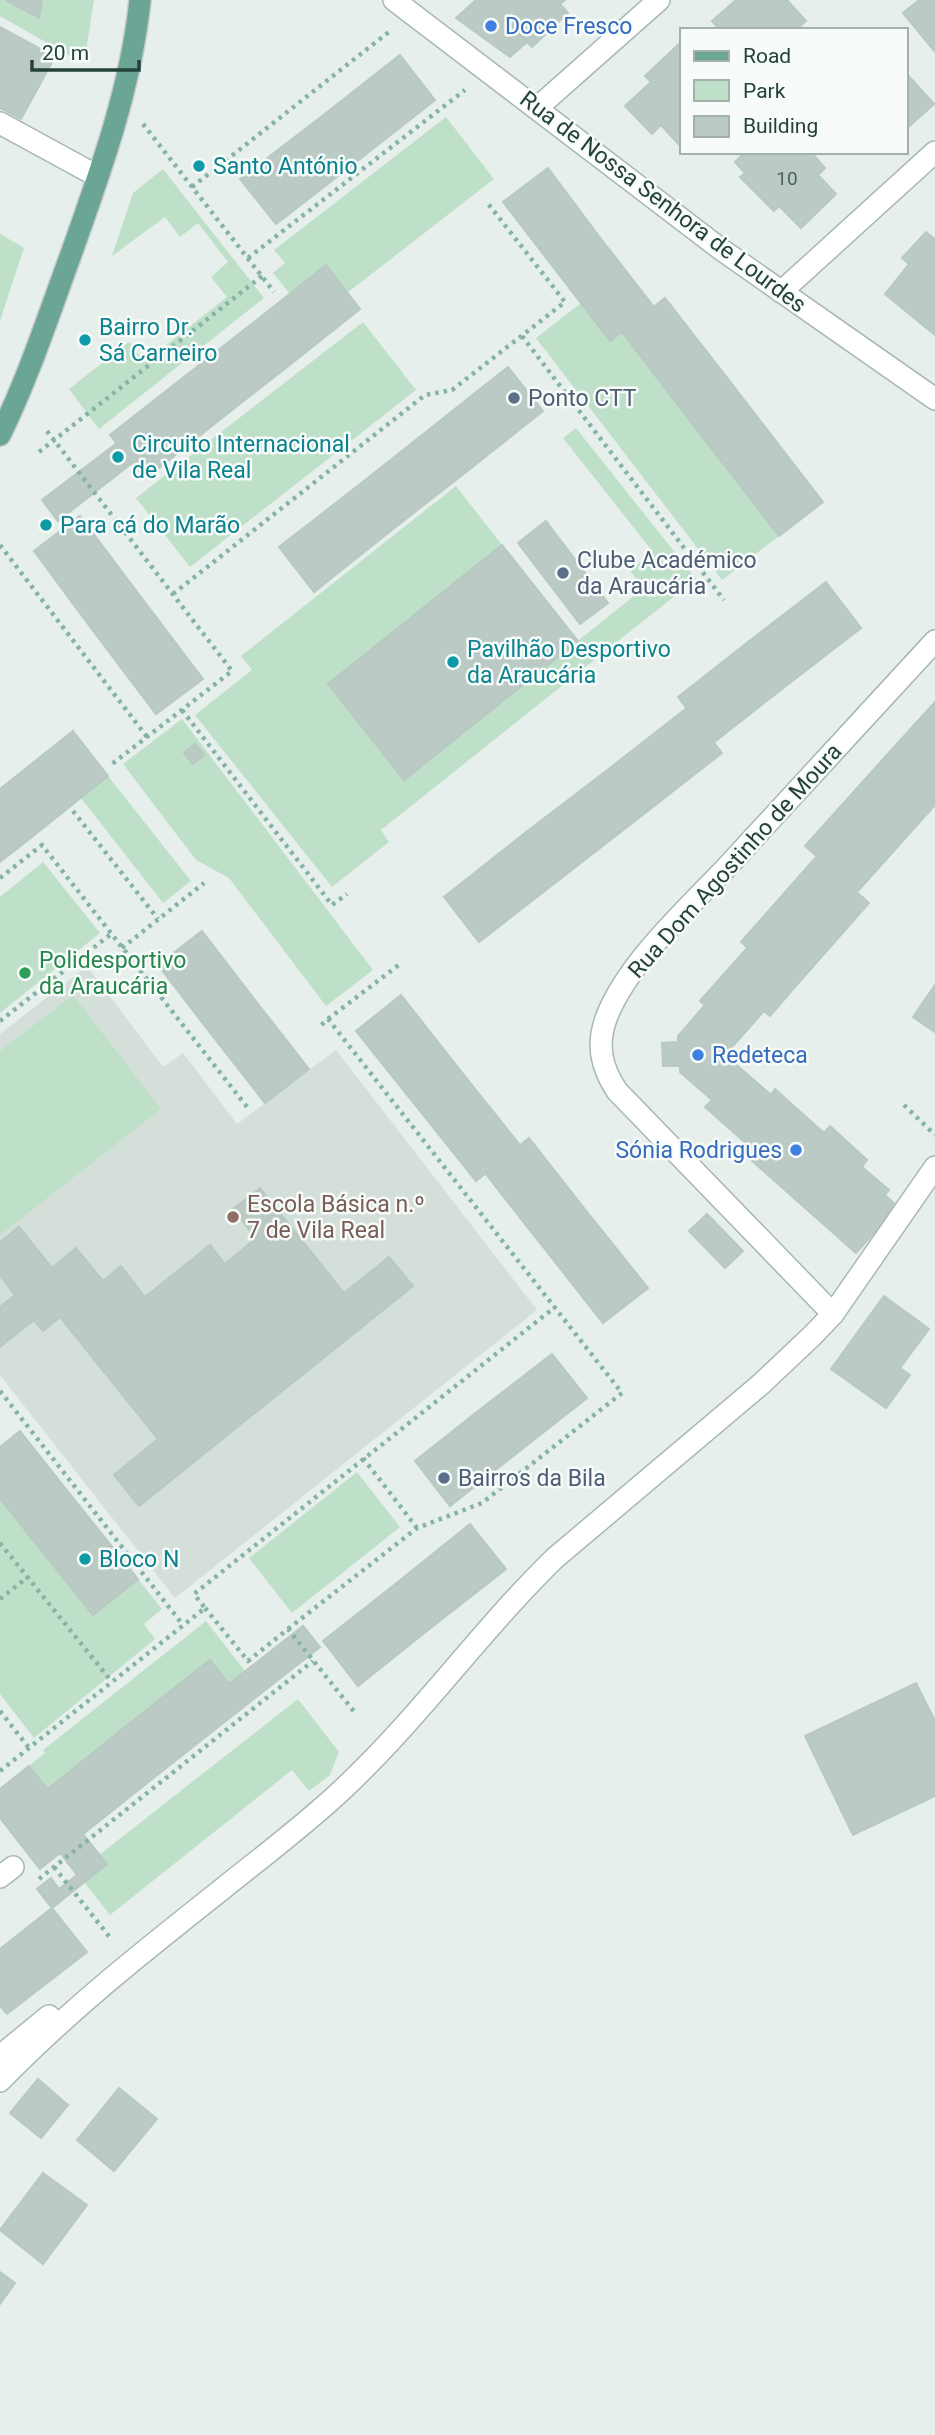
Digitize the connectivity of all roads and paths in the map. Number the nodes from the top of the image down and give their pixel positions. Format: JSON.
{"nodes":[{"id":1,"x":140,"y":0,"type":"edge"},
{"id":2,"x":394,"y":0,"type":"edge"},
{"id":3,"x":659,"y":0,"type":"edge"},
{"id":4,"x":391,"y":31,"type":"dead end"},
{"id":5,"x":468,"y":87,"type":"dead end"},
{"id":6,"x":537,"y":108,"type":"junction"},
{"id":7,"x":0,"y":123,"type":"edge"},
{"id":8,"x":144,"y":124,"type":"dead end"},
{"id":9,"x":935,"y":152,"type":"edge"},
{"id":10,"x":97,"y":176,"type":"junction"},
{"id":11,"x":192,"y":187,"type":"junction"},
{"id":12,"x":486,"y":201,"type":"dead end"},
{"id":13,"x":248,"y":258,"type":"junction"},
{"id":14,"x":262,"y":276,"type":"junction"},
{"id":15,"x":274,"y":292,"type":"dead end"},
{"id":16,"x":781,"y":292,"type":"junction"},
{"id":17,"x":522,"y":336,"type":"junction"},
{"id":18,"x":935,"y":399,"type":"edge"},
{"id":19,"x":47,"y":431,"type":"dead end"},
{"id":20,"x":0,"y":435,"type":"edge"},
{"id":21,"x":54,"y":440,"type":"junction"},
{"id":22,"x":39,"y":452,"type":"dead end"},
{"id":23,"x":0,"y":545,"type":"edge"},
{"id":24,"x":173,"y":594,"type":"junction"},
{"id":25,"x":724,"y":600,"type":"dead end"},
{"id":26,"x":935,"y":641,"type":"edge"},
{"id":27,"x":182,"y":710,"type":"junction"},
{"id":28,"x":147,"y":737,"type":"junction"},
{"id":29,"x":112,"y":764,"type":"dead end"},
{"id":30,"x":73,"y":811,"type":"dead end"},
{"id":31,"x":0,"y":878,"type":"edge"},
{"id":32,"x":204,"y":883,"type":"dead end"},
{"id":33,"x":346,"y":894,"type":"dead end"},
{"id":34,"x":158,"y":919,"type":"junction"},
{"id":35,"x":111,"y":933,"type":"junction"},
{"id":36,"x":122,"y":948,"type":"junction"},
{"id":37,"x":400,"y":964,"type":"dead end"},
{"id":38,"x":328,"y":1019,"type":"junction"},
{"id":39,"x":0,"y":1021,"type":"edge"},
{"id":40,"x":317,"y":1028,"type":"dead end"},
{"id":41,"x":904,"y":1105,"type":"dead end"},
{"id":42,"x":247,"y":1107,"type":"dead end"},
{"id":43,"x":935,"y":1135,"type":"edge"},
{"id":44,"x":935,"y":1167,"type":"edge"},
{"id":45,"x":555,"y":1307,"type":"junction"},
{"id":46,"x":833,"y":1314,"type":"junction"},
{"id":47,"x":0,"y":1391,"type":"edge"},
{"id":48,"x":363,"y":1458,"type":"junction"},
{"id":49,"x":417,"y":1528,"type":"junction"},
{"id":50,"x":0,"y":1543,"type":"edge"},
{"id":51,"x":28,"y":1577,"type":"junction"},
{"id":52,"x":0,"y":1599,"type":"edge"},
{"id":53,"x":205,"y":1608,"type":"junction"},
{"id":54,"x":183,"y":1625,"type":"junction"},
{"id":55,"x":288,"y":1629,"type":"junction"},
{"id":56,"x":313,"y":1661,"type":"junction"},
{"id":57,"x":112,"y":1682,"type":"junction"},
{"id":58,"x":0,"y":1711,"type":"edge"},
{"id":59,"x":356,"y":1714,"type":"dead end"},
{"id":60,"x":29,"y":1748,"type":"junction"},
{"id":61,"x":0,"y":1771,"type":"edge"},
{"id":62,"x":54,"y":1867,"type":"junction"},
{"id":63,"x":33,"y":1884,"type":"dead end"},
{"id":64,"x":100,"y":1924,"type":"dead end"},
{"id":65,"x":130,"y":1963,"type":"junction"},
{"id":66,"x":0,"y":2056,"type":"edge"},
{"id":67,"x":0,"y":2081,"type":"edge"}],
"edges":[{"from":1,"to":10,"type":"main road"},
{"from":2,"to":6,"type":"street","name":"Rua de Nossa Senhora de Lourdes"},
{"from":3,"to":6,"type":"street"},
{"from":4,"to":11,"type":"path"},
{"from":5,"to":13,"type":"path"},
{"from":6,"to":16,"type":"street","name":"Rua de Nossa Senhora de Lourdes"},
{"from":7,"to":10,"type":"street"},
{"from":8,"to":11,"type":"path"},
{"from":9,"to":16,"type":"street"},
{"from":10,"to":20,"type":"main road"},
{"from":11,"to":13,"type":"path"},
{"from":12,"to":17,"type":"path"},
{"from":13,"to":14,"type":"path"},
{"from":14,"to":15,"type":"path"},
{"from":14,"to":21,"type":"path"},
{"from":16,"to":18,"type":"street","name":"Rua de Nossa Senhora de Lourdes"},
{"from":17,"to":24,"type":"path"},
{"from":17,"to":25,"type":"path"},
{"from":19,"to":21,"type":"path"},
{"from":21,"to":22,"type":"path"},
{"from":21,"to":24,"type":"path"},
{"from":23,"to":28,"type":"path"},
{"from":24,"to":27,"type":"path"},
{"from":26,"to":46,"type":"street","name":"Rua Dom Agostinho de Moura"},
{"from":27,"to":28,"type":"path"},
{"from":27,"to":33,"type":"path"},
{"from":28,"to":29,"type":"path"},
{"from":30,"to":34,"type":"path"},
{"from":31,"to":35,"type":"path"},
{"from":32,"to":34,"type":"path"},
{"from":34,"to":36,"type":"path"},
{"from":35,"to":36,"type":"path"},
{"from":35,"to":39,"type":"path"},
{"from":36,"to":42,"type":"path"},
{"from":37,"to":38,"type":"path"},
{"from":38,"to":40,"type":"path"},
{"from":38,"to":45,"type":"path"},
{"from":41,"to":43,"type":"path"},
{"from":44,"to":46,"type":"street"},
{"from":45,"to":48,"type":"path"},
{"from":45,"to":49,"type":"path"},
{"from":46,"to":65,"type":"street"},
{"from":47,"to":54,"type":"path"},
{"from":48,"to":49,"type":"path"},
{"from":48,"to":53,"type":"path"},
{"from":49,"to":55,"type":"path"},
{"from":50,"to":51,"type":"path"},
{"from":51,"to":52,"type":"path"},
{"from":51,"to":57,"type":"path"},
{"from":53,"to":54,"type":"path"},
{"from":53,"to":55,"type":"path"},
{"from":54,"to":57,"type":"path"},
{"from":55,"to":56,"type":"path"},
{"from":56,"to":59,"type":"path"},
{"from":56,"to":62,"type":"path"},
{"from":57,"to":60,"type":"path"},
{"from":58,"to":60,"type":"path"},
{"from":60,"to":61,"type":"path"},
{"from":62,"to":63,"type":"path"},
{"from":62,"to":64,"type":"path"},
{"from":65,"to":66,"type":"street"},
{"from":65,"to":67,"type":"street"}]}
